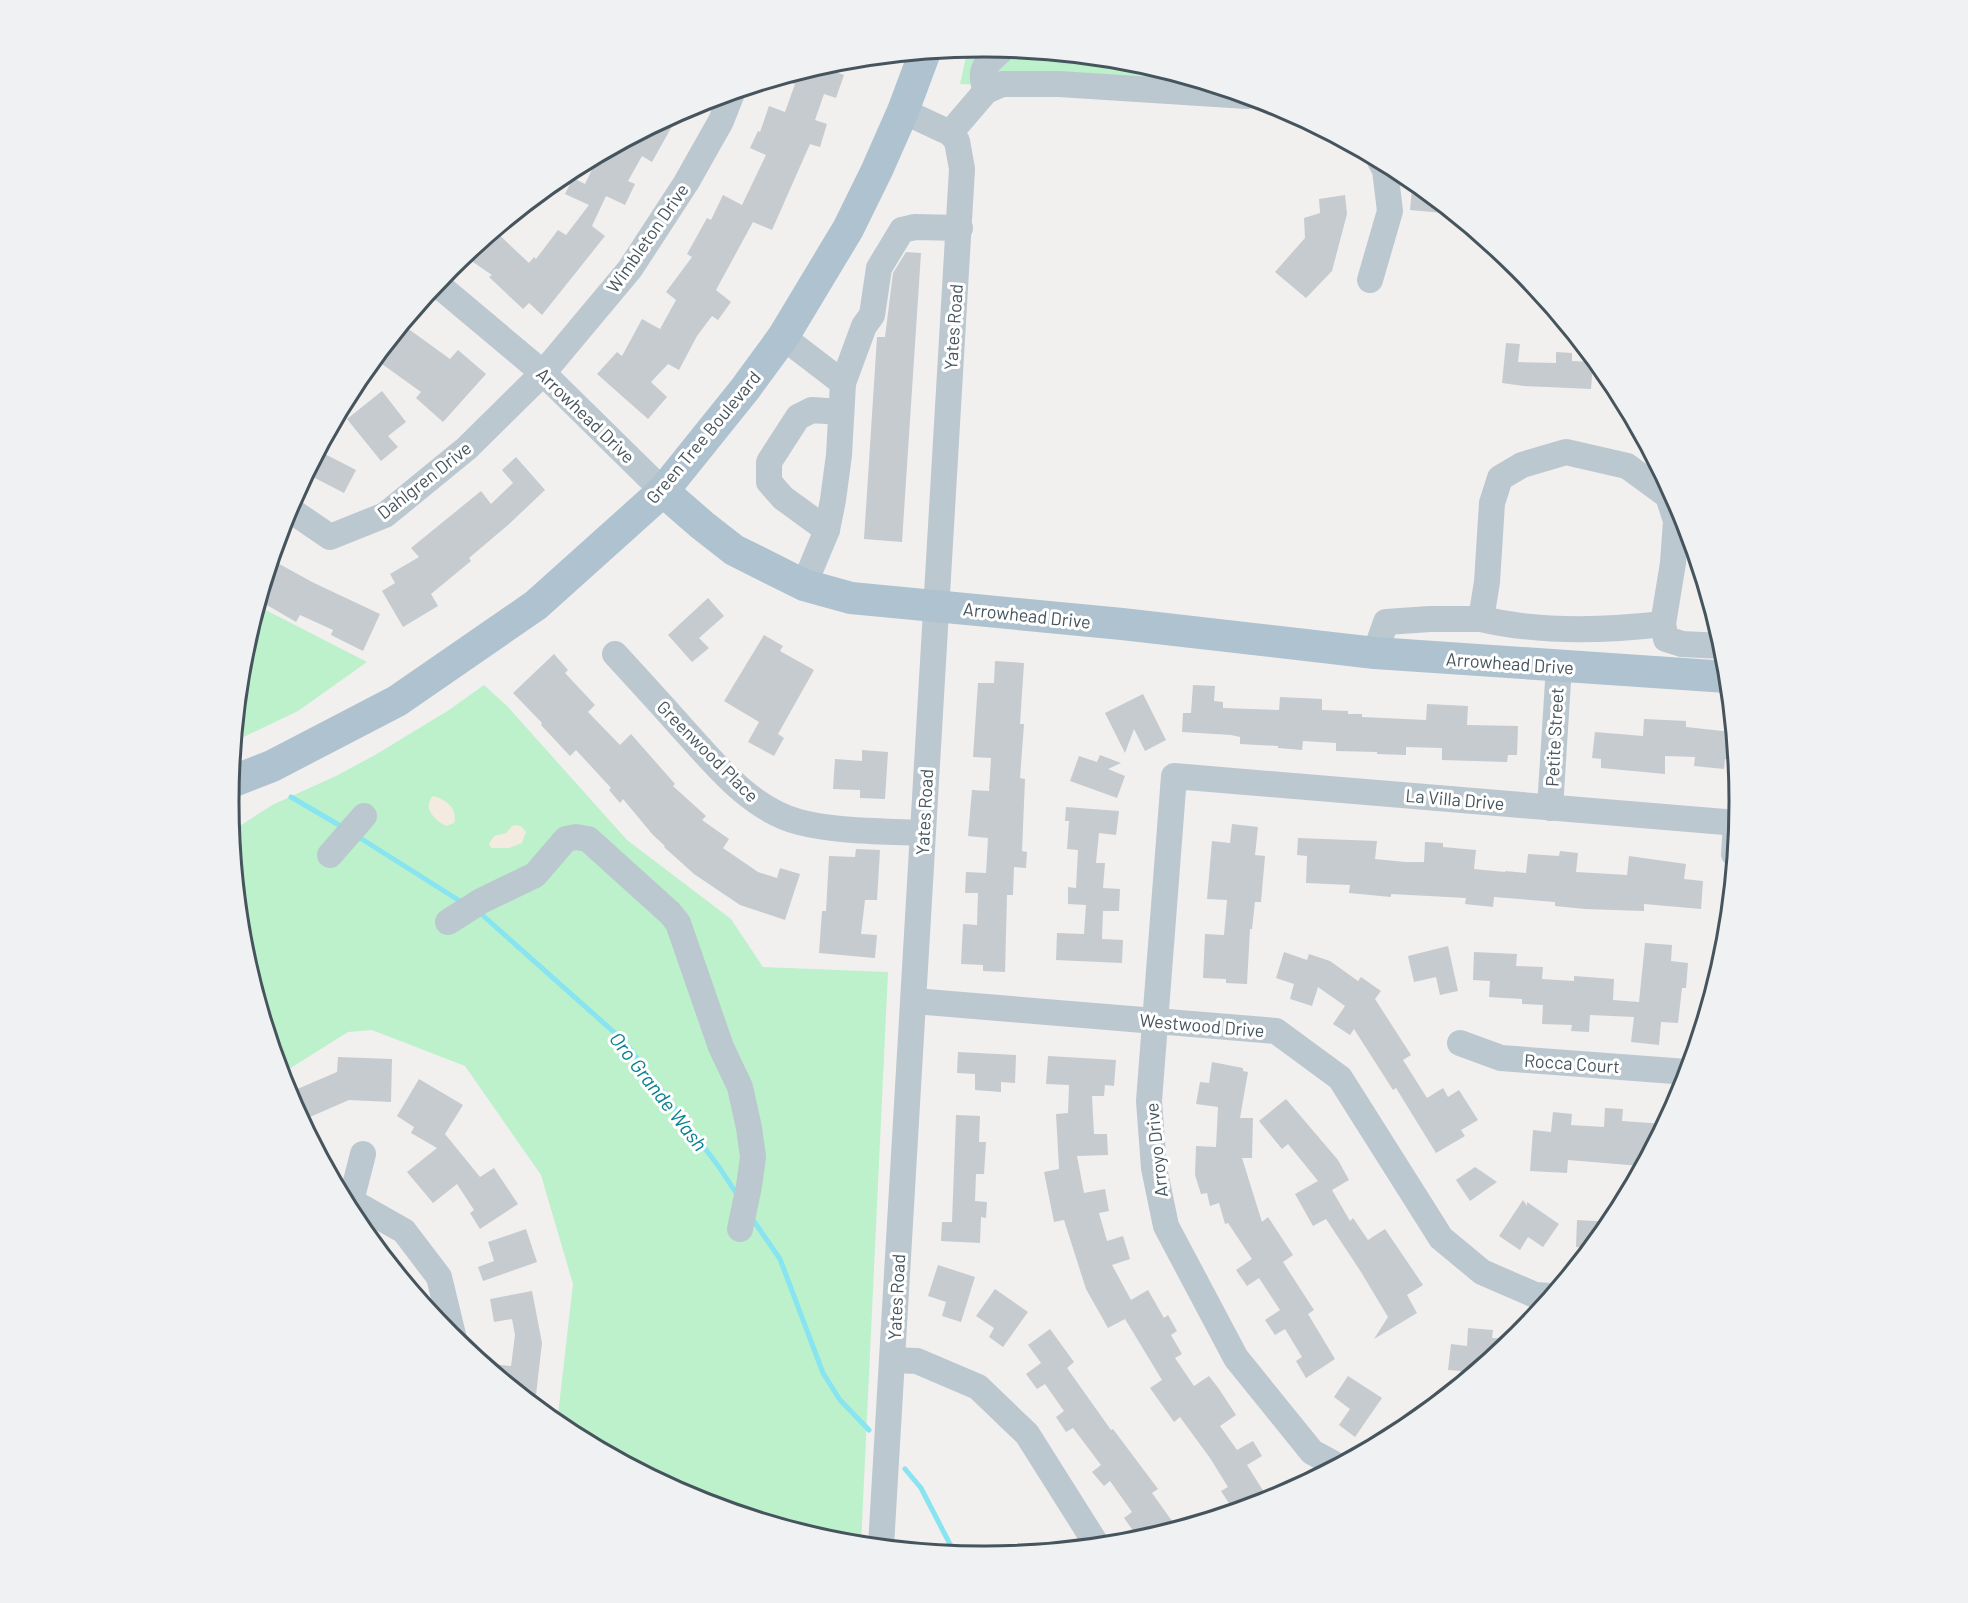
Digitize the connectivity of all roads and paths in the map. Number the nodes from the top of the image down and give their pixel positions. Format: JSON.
{"nodes":[{"id":1,"x":994,"y":57,"type":"edge"},
{"id":2,"x":922,"y":60,"type":"edge"},
{"id":3,"x":986,"y":91,"type":"junction"},
{"id":4,"x":1213,"y":94,"type":"edge"},
{"id":5,"x":728,"y":103,"type":"edge"},
{"id":6,"x":903,"y":111,"type":"junction"},
{"id":7,"x":950,"y":133,"type":"junction"},
{"id":8,"x":1386,"y":175,"type":"edge"},
{"id":9,"x":960,"y":228,"type":"junction"},
{"id":10,"x":1370,"y":280,"type":"dead end"},
{"id":11,"x":444,"y":290,"type":"edge"},
{"id":12,"x":783,"y":337,"type":"junction"},
{"id":13,"x":543,"y":373,"type":"junction"},
{"id":14,"x":843,"y":383,"type":"junction"},
{"id":15,"x":841,"y":412,"type":"junction"},
{"id":16,"x":1660,"y":490,"type":"edge"},
{"id":17,"x":663,"y":491,"type":"junction"},
{"id":18,"x":297,"y":515,"type":"edge"},
{"id":19,"x":1676,"y":527,"type":"edge"},
{"id":20,"x":827,"y":530,"type":"junction"},
{"id":21,"x":804,"y":585,"type":"junction"},
{"id":22,"x":935,"y":606,"type":"junction"},
{"id":23,"x":1481,"y":619,"type":"junction"},
{"id":24,"x":1663,"y":624,"type":"junction"},
{"id":25,"x":1712,"y":645,"type":"edge"},
{"id":26,"x":1375,"y":653,"type":"junction"},
{"id":27,"x":615,"y":654,"type":"dead end"},
{"id":28,"x":1559,"y":666,"type":"junction"},
{"id":29,"x":1717,"y":676,"type":"edge"},
{"id":30,"x":1174,"y":776,"type":"joint"},
{"id":31,"x":240,"y":779,"type":"edge"},
{"id":32,"x":1550,"y":808,"type":"junction"},
{"id":33,"x":364,"y":816,"type":"dead end"},
{"id":34,"x":1728,"y":822,"type":"edge"},
{"id":35,"x":922,"y":833,"type":"junction"},
{"id":36,"x":330,"y":855,"type":"dead end"},
{"id":37,"x":448,"y":922,"type":"dead end"},
{"id":38,"x":914,"y":1001,"type":"junction"},
{"id":39,"x":1155,"y":1020,"type":"junction"},
{"id":40,"x":1460,"y":1043,"type":"dead end"},
{"id":41,"x":1678,"y":1071,"type":"edge"},
{"id":42,"x":363,"y":1154,"type":"dead end"},
{"id":43,"x":351,"y":1192,"type":"edge"},
{"id":44,"x":360,"y":1208,"type":"edge"},
{"id":45,"x":740,"y":1229,"type":"dead end"},
{"id":46,"x":1541,"y":1295,"type":"edge"},
{"id":47,"x":449,"y":1319,"type":"edge"},
{"id":48,"x":892,"y":1360,"type":"junction"},
{"id":49,"x":1328,"y":1461,"type":"edge"},
{"id":50,"x":1093,"y":1538,"type":"edge"},
{"id":51,"x":881,"y":1539,"type":"edge"}],
"edges":[{"from":1,"to":3,"type":"street"},
{"from":2,"to":6,"type":"main road","name":"Green Tree Boulevard"},
{"from":3,"to":4,"type":"street"},
{"from":3,"to":7,"type":"street"},
{"from":5,"to":13,"type":"street","name":"Wimbleton Drive"},
{"from":6,"to":7,"type":"street"},
{"from":6,"to":12,"type":"main road","name":"Green Tree Boulevard"},
{"from":7,"to":9,"type":"street","name":"Yates Road"},
{"from":8,"to":10,"type":"street"},
{"from":9,"to":14,"type":"street"},
{"from":9,"to":22,"type":"street","name":"Yates Road"},
{"from":11,"to":13,"type":"street","name":"Arrowhead Drive"},
{"from":12,"to":14,"type":"street"},
{"from":12,"to":17,"type":"main road","name":"Green Tree Boulevard"},
{"from":13,"to":17,"type":"street","name":"Arrowhead Drive"},
{"from":13,"to":18,"type":"street","name":"Dahlgren Drive"},
{"from":14,"to":15,"type":"street"},
{"from":15,"to":20,"type":"street"},
{"from":15,"to":20,"type":"street"},
{"from":16,"to":23,"type":"street"},
{"from":17,"to":21,"type":"main road","name":"Arrowhead Drive"},
{"from":17,"to":31,"type":"main road","name":"Green Tree Boulevard"},
{"from":19,"to":24,"type":"street"},
{"from":20,"to":21,"type":"street"},
{"from":21,"to":22,"type":"main road","name":"Arrowhead Drive"},
{"from":22,"to":26,"type":"main road","name":"Arrowhead Drive"},
{"from":22,"to":35,"type":"street","name":"Yates Road"},
{"from":23,"to":24,"type":"street"},
{"from":23,"to":26,"type":"street"},
{"from":24,"to":25,"type":"street"},
{"from":26,"to":28,"type":"main road","name":"Arrowhead Drive"},
{"from":27,"to":35,"type":"street","name":"Greenwood Place"},
{"from":28,"to":29,"type":"main road","name":"Arrowhead Drive"},
{"from":28,"to":32,"type":"street","name":"Petite Street"},
{"from":30,"to":32,"type":"street","name":"La Villa Drive"},
{"from":30,"to":39,"type":"street","name":"Arroyo Drive"},
{"from":32,"to":34,"type":"street","name":"La Villa Drive"},
{"from":33,"to":36,"type":"street"},
{"from":35,"to":38,"type":"street","name":"Yates Road"},
{"from":37,"to":45,"type":"street"},
{"from":38,"to":39,"type":"street","name":"Westwood Drive"},
{"from":38,"to":48,"type":"street","name":"Yates Road"},
{"from":39,"to":46,"type":"street","name":"Westwood Drive"},
{"from":39,"to":49,"type":"street","name":"Arroyo Drive"},
{"from":40,"to":41,"type":"street","name":"Rocca Court"},
{"from":42,"to":43,"type":"street"},
{"from":44,"to":47,"type":"street"},
{"from":48,"to":50,"type":"street"},
{"from":48,"to":51,"type":"street","name":"Yates Road"}]}
